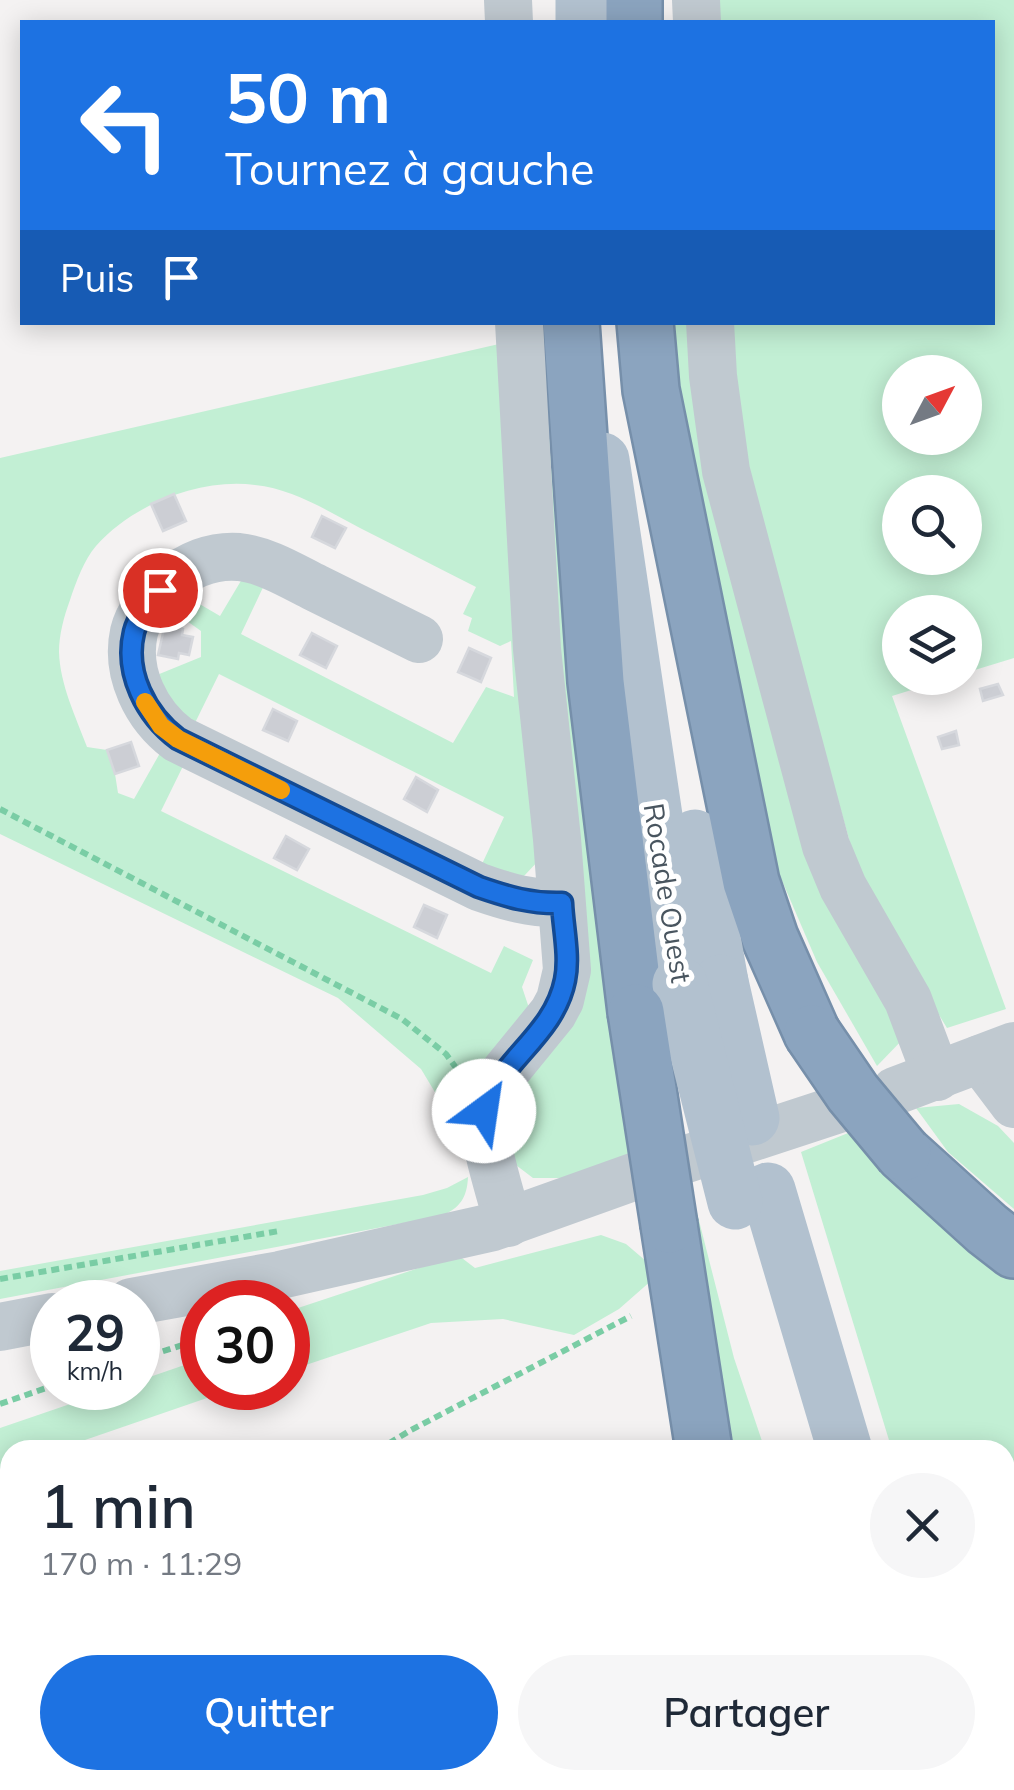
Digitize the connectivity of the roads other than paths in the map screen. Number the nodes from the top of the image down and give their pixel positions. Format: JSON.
{"nodes":[{"id":1,"x":518,"y":325,"type":"edge"},
{"id":2,"x":571,"y":325,"type":"edge"},
{"id":3,"x":591,"y":325,"type":"edge"},
{"id":4,"x":622,"y":325,"type":"edge"},
{"id":5,"x":645,"y":325,"type":"edge"},
{"id":6,"x":710,"y":325,"type":"edge"},
{"id":7,"x":419,"y":639,"type":"dead end"},
{"id":8,"x":562,"y":903,"type":"junction"},
{"id":9,"x":679,"y":993,"type":"junction"},
{"id":10,"x":997,"y":1052,"type":"edge"},
{"id":11,"x":1014,"y":1104,"type":"edge"},
{"id":12,"x":842,"y":1108,"type":"dead end"},
{"id":13,"x":752,"y":1196,"type":"junction"},
{"id":14,"x":508,"y":1222,"type":"junction"},
{"id":15,"x":1014,"y":1250,"type":"edge"},
{"id":16,"x":160,"y":1297,"type":"edge"},
{"id":17,"x":30,"y":1321,"type":"edge"},
{"id":18,"x":0,"y":1326,"type":"edge"},
{"id":19,"x":703,"y":1440,"type":"edge"},
{"id":20,"x":808,"y":1440,"type":"edge"},
{"id":21,"x":842,"y":1440,"type":"edge"}],
"edges":[{"from":1,"to":8,"type":"street"},
{"from":2,"to":9,"type":"highway"},
{"from":3,"to":9,"type":"main road","name":"Rocade Ouest"},
{"from":4,"to":9,"type":"main road","name":"Rocade Ouest"},
{"from":5,"to":15,"type":"highway","bridge":true},
{"from":6,"to":10,"type":"street"},
{"from":7,"to":8,"type":"street"},
{"from":8,"to":14,"type":"street"},
{"from":9,"to":13,"type":"main road","name":"Rocade Ouest","bridge":true},
{"from":9,"to":19,"type":"highway","bridge":true},
{"from":10,"to":11,"type":"street"},
{"from":12,"to":14,"type":"street"},
{"from":13,"to":20,"type":"main road","name":"Rocade Ouest"},
{"from":13,"to":21,"type":"main road","name":"Rocade Ouest"},
{"from":14,"to":16,"type":"street"},
{"from":17,"to":18,"type":"street"}]}
